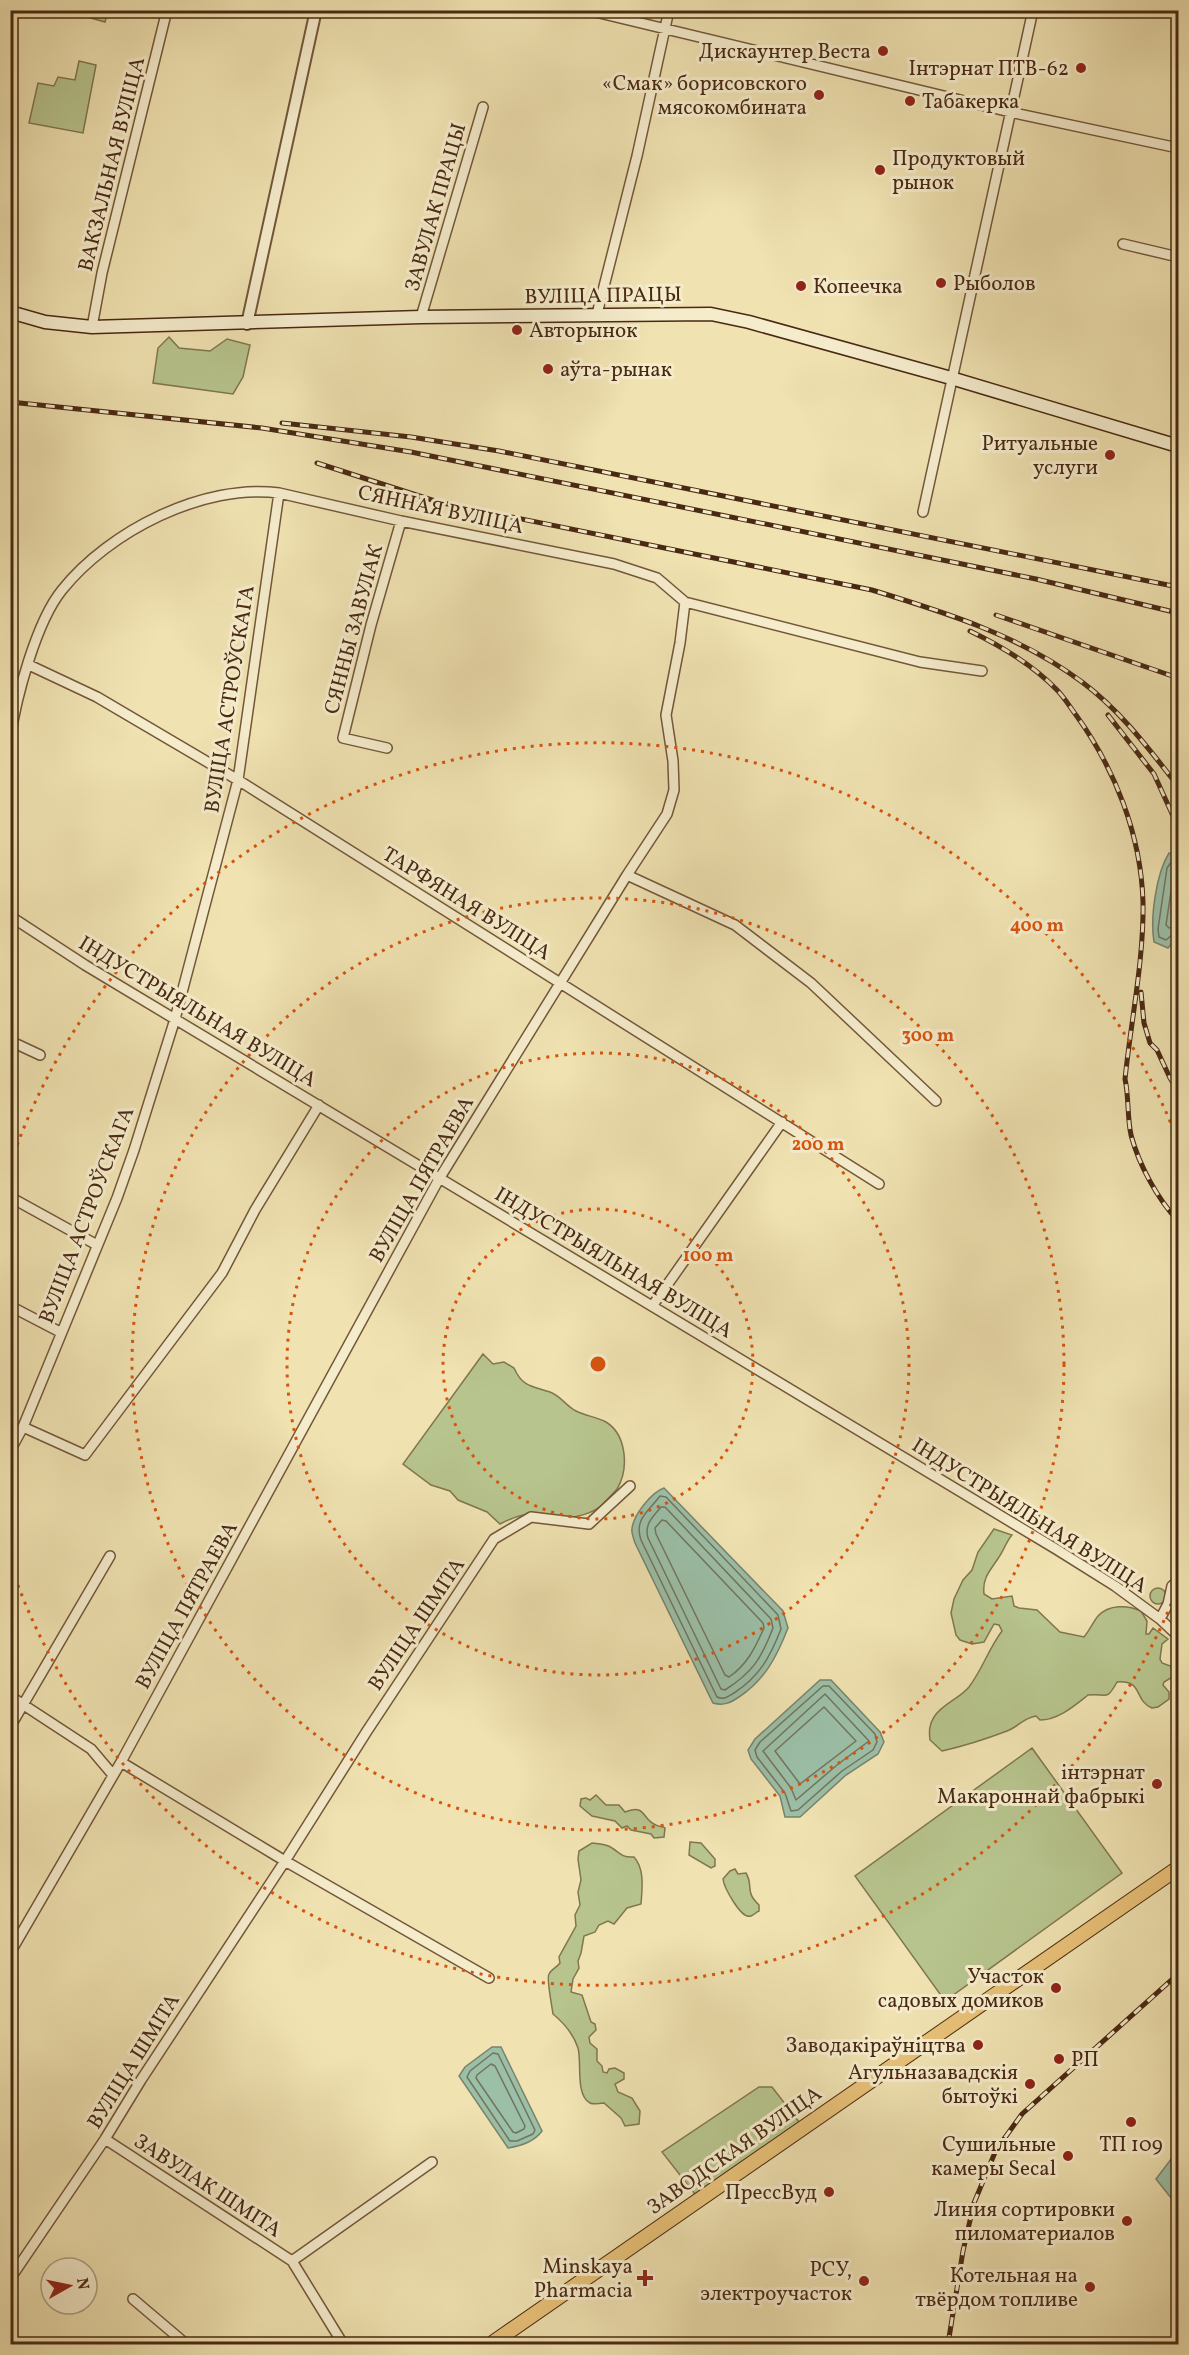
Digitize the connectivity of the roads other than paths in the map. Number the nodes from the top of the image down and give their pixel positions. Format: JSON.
{"nodes":[{"id":1,"x":166,"y":10,"type":"edge"},
{"id":2,"x":316,"y":10,"type":"edge"},
{"id":3,"x":587,"y":10,"type":"edge"},
{"id":4,"x":669,"y":10,"type":"edge"},
{"id":5,"x":1033,"y":10,"type":"edge"},
{"id":6,"x":665,"y":29,"type":"junction"},
{"id":7,"x":483,"y":107,"type":"dead end"},
{"id":8,"x":1010,"y":112,"type":"junction"},
{"id":9,"x":1179,"y":148,"type":"edge"},
{"id":10,"x":1123,"y":244,"type":"dead end"},
{"id":11,"x":1179,"y":257,"type":"edge"},
{"id":12,"x":10,"y":312,"type":"edge"},
{"id":13,"x":597,"y":314,"type":"junction"},
{"id":14,"x":421,"y":317,"type":"junction"},
{"id":15,"x":247,"y":324,"type":"junction"},
{"id":16,"x":92,"y":327,"type":"junction"},
{"id":17,"x":951,"y":378,"type":"junction"},
{"id":18,"x":1179,"y":446,"type":"edge"},
{"id":19,"x":279,"y":493,"type":"junction"},
{"id":20,"x":923,"y":512,"type":"dead end"},
{"id":21,"x":401,"y":521,"type":"junction"},
{"id":22,"x":685,"y":602,"type":"junction"},
{"id":23,"x":29,"y":665,"type":"junction"},
{"id":24,"x":982,"y":671,"type":"dead end"},
{"id":25,"x":10,"y":740,"type":"edge"},
{"id":26,"x":387,"y":748,"type":"dead end"},
{"id":27,"x":238,"y":780,"type":"junction"},
{"id":28,"x":627,"y":875,"type":"junction"},
{"id":29,"x":10,"y":916,"type":"edge"},
{"id":30,"x":560,"y":983,"type":"junction"},
{"id":31,"x":175,"y":1019,"type":"junction"},
{"id":32,"x":10,"y":1041,"type":"edge"},
{"id":33,"x":40,"y":1055,"type":"dead end"},
{"id":34,"x":936,"y":1101,"type":"dead end"},
{"id":35,"x":319,"y":1105,"type":"junction"},
{"id":36,"x":782,"y":1122,"type":"junction"},
{"id":37,"x":440,"y":1179,"type":"junction"},
{"id":38,"x":879,"y":1184,"type":"dead end"},
{"id":39,"x":10,"y":1197,"type":"edge"},
{"id":40,"x":97,"y":1245,"type":"junction"},
{"id":41,"x":653,"y":1305,"type":"junction"},
{"id":42,"x":10,"y":1306,"type":"edge"},
{"id":43,"x":60,"y":1332,"type":"junction"},
{"id":44,"x":22,"y":1427,"type":"junction"},
{"id":45,"x":13,"y":1438,"type":"edge"},
{"id":46,"x":10,"y":1451,"type":"edge"},
{"id":47,"x":630,"y":1486,"type":"dead end"},
{"id":48,"x":110,"y":1556,"type":"dead end"},
{"id":49,"x":1179,"y":1581,"type":"edge"},
{"id":50,"x":1160,"y":1619,"type":"junction"},
{"id":51,"x":1179,"y":1636,"type":"edge"},
{"id":52,"x":10,"y":1696,"type":"edge"},
{"id":53,"x":23,"y":1705,"type":"junction"},
{"id":54,"x":10,"y":1726,"type":"edge"},
{"id":55,"x":121,"y":1762,"type":"junction"},
{"id":56,"x":113,"y":1775,"type":"junction"},
{"id":57,"x":285,"y":1861,"type":"junction"},
{"id":58,"x":1179,"y":1868,"type":"edge"},
{"id":59,"x":10,"y":1953,"type":"edge"},
{"id":60,"x":489,"y":1978,"type":"dead end"},
{"id":61,"x":105,"y":2139,"type":"junction"},
{"id":62,"x":432,"y":2162,"type":"dead end"},
{"id":63,"x":292,"y":2260,"type":"junction"},
{"id":64,"x":10,"y":2279,"type":"edge"},
{"id":65,"x":133,"y":2299,"type":"dead end"},
{"id":66,"x":185,"y":2344,"type":"edge"},
{"id":67,"x":343,"y":2344,"type":"edge"},
{"id":68,"x":491,"y":2344,"type":"edge"}],
"edges":[{"from":1,"to":16,"type":"street","name":"ВАКЗАЛЬНАЯ ВУЛІЦА"},
{"from":2,"to":15,"type":"street"},
{"from":3,"to":6,"type":"street"},
{"from":4,"to":6,"type":"street"},
{"from":5,"to":8,"type":"street"},
{"from":6,"to":8,"type":"street"},
{"from":6,"to":13,"type":"street"},
{"from":7,"to":14,"type":"street","name":"ЗАВУЛАК ПРАЦЫ"},
{"from":8,"to":9,"type":"street"},
{"from":8,"to":17,"type":"street"},
{"from":10,"to":11,"type":"street"},
{"from":12,"to":16,"type":"main road","name":"ВУЛІЦА ПРАЦЫ"},
{"from":13,"to":14,"type":"main road","name":"ВУЛІЦА ПРАЦЫ"},
{"from":13,"to":17,"type":"main road","name":"ВУЛІЦА ПРАЦЫ"},
{"from":14,"to":15,"type":"main road","name":"ВУЛІЦА ПРАЦЫ"},
{"from":15,"to":16,"type":"main road","name":"ВУЛІЦА ПРАЦЫ"},
{"from":17,"to":18,"type":"main road","name":"ВУЛІЦА ПРАЦЫ"},
{"from":17,"to":20,"type":"street"},
{"from":19,"to":21,"type":"street","name":"СЯННАЯ ВУЛІЦА"},
{"from":19,"to":23,"type":"street","name":"СЯННАЯ ВУЛІЦА"},
{"from":19,"to":27,"type":"street","name":"ВУЛІЦА АСТРОЎСКАГА"},
{"from":21,"to":22,"type":"street","name":"СЯННАЯ ВУЛІЦА"},
{"from":21,"to":26,"type":"street","name":"СЯННЫ ЗАВУЛАК"},
{"from":22,"to":24,"type":"street","name":"СЯННАЯ ВУЛІЦА"},
{"from":22,"to":28,"type":"street","name":"ВУЛІЦА ПЯТРАЕВА"},
{"from":23,"to":25,"type":"street","name":"СЯННАЯ ВУЛІЦА"},
{"from":23,"to":27,"type":"street","name":"ТАРФЯНАЯ ВУЛІЦА"},
{"from":27,"to":30,"type":"street","name":"ТАРФЯНАЯ ВУЛІЦА"},
{"from":27,"to":31,"type":"street","name":"ВУЛІЦА АСТРОЎСКАГА"},
{"from":28,"to":30,"type":"street","name":"ВУЛІЦА ПЯТРАЕВА"},
{"from":28,"to":34,"type":"street"},
{"from":29,"to":31,"type":"street","name":"ІНДУСТРЫЯЛЬНАЯ ВУЛІЦА"},
{"from":30,"to":36,"type":"street","name":"ТАРФЯНАЯ ВУЛІЦА"},
{"from":30,"to":37,"type":"street","name":"ВУЛІЦА ПЯТРАЕВА"},
{"from":31,"to":35,"type":"street","name":"ІНДУСТРЫЯЛЬНАЯ ВУЛІЦА"},
{"from":31,"to":40,"type":"street","name":"ВУЛІЦА АСТРОЎСКАГА"},
{"from":32,"to":33,"type":"street"},
{"from":35,"to":37,"type":"street","name":"ІНДУСТРЫЯЛЬНАЯ ВУЛІЦА"},
{"from":35,"to":44,"type":"street"},
{"from":36,"to":38,"type":"street","name":"ТАРФЯНАЯ ВУЛІЦА"},
{"from":36,"to":41,"type":"street"},
{"from":37,"to":41,"type":"street","name":"ІНДУСТРЫЯЛЬНАЯ ВУЛІЦА"},
{"from":37,"to":55,"type":"street","name":"ВУЛІЦА ПЯТРАЕВА"},
{"from":39,"to":40,"type":"street"},
{"from":40,"to":43,"type":"street","name":"ВУЛІЦА АСТРОЎСКАГА"},
{"from":41,"to":50,"type":"street","name":"ІНДУСТРЫЯЛЬНАЯ ВУЛІЦА"},
{"from":42,"to":43,"type":"street"},
{"from":43,"to":44,"type":"street","name":"ВУЛІЦА АСТРОЎСКАГА"},
{"from":44,"to":45,"type":"street","name":"ВУЛІЦА АСТРОЎСКАГА"},
{"from":45,"to":46,"type":"street","name":"ВУЛІЦА АСТРОЎСКАГА"},
{"from":47,"to":57,"type":"street","name":"ВУЛІЦА ШМІТА"},
{"from":48,"to":53,"type":"street"},
{"from":49,"to":50,"type":"street","name":"ІНДУСТРЫЯЛЬНАЯ ВУЛІЦА"},
{"from":50,"to":51,"type":"street"},
{"from":52,"to":53,"type":"street"},
{"from":53,"to":54,"type":"street"},
{"from":53,"to":56,"type":"street"},
{"from":55,"to":56,"type":"street","name":"ВУЛІЦА ПЯТРАЕВА"},
{"from":55,"to":57,"type":"street"},
{"from":56,"to":59,"type":"street","name":"ВУЛІЦА ПЯТРАЕВА"},
{"from":57,"to":60,"type":"street"},
{"from":57,"to":61,"type":"street","name":"ВУЛІЦА ШМІТА"},
{"from":58,"to":68,"type":"main road","name":"ЗАВОДСКАЯ ВУЛІЦА"},
{"from":61,"to":63,"type":"street","name":"ЗАВУЛАК ШМІТА"},
{"from":61,"to":64,"type":"street","name":"ВУЛІЦА ШМІТА"},
{"from":62,"to":63,"type":"street","name":"ЗАВУЛАК ШМІТА"},
{"from":63,"to":67,"type":"street","name":"ЗАВУЛАК ШМІТА"},
{"from":65,"to":66,"type":"street"}]}
